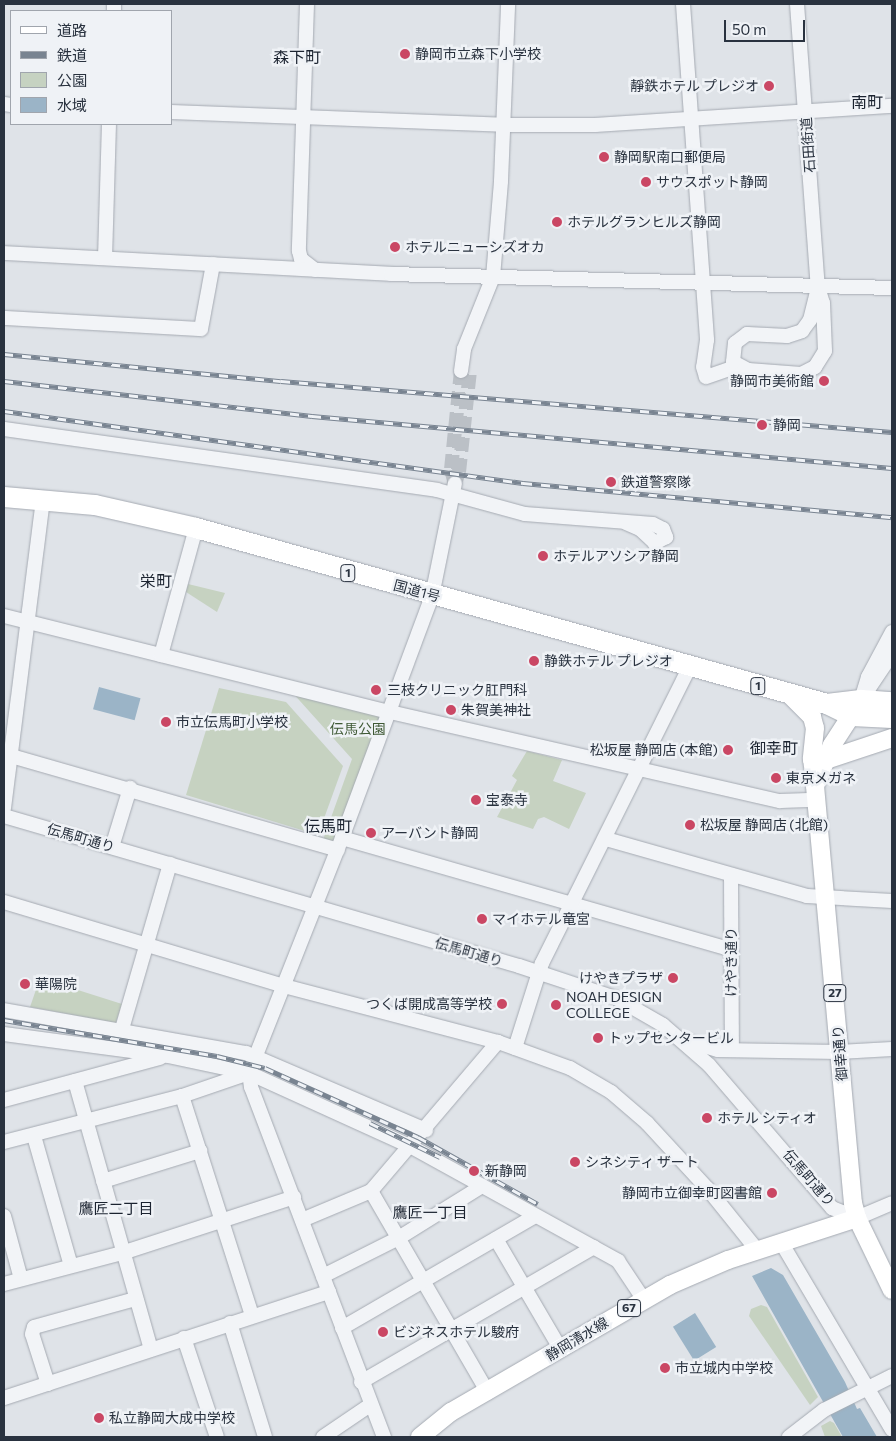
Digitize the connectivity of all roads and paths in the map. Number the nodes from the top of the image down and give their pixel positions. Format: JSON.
{"nodes":[{"id":1,"x":307,"y":4,"type":"edge"},
{"id":2,"x":508,"y":4,"type":"edge"},
{"id":3,"x":683,"y":4,"type":"edge"},
{"id":4,"x":797,"y":4,"type":"edge"},
{"id":5,"x":892,"y":106,"type":"edge"},
{"id":6,"x":172,"y":112,"type":"edge"},
{"id":7,"x":805,"y":112,"type":"junction"},
{"id":8,"x":301,"y":118,"type":"junction"},
{"id":9,"x":690,"y":121,"type":"junction"},
{"id":10,"x":109,"y":125,"type":"edge"},
{"id":11,"x":504,"y":125,"type":"junction"},
{"id":12,"x":4,"y":252,"type":"edge"},
{"id":13,"x":105,"y":258,"type":"junction"},
{"id":14,"x":213,"y":264,"type":"junction"},
{"id":15,"x":315,"y":270,"type":"junction"},
{"id":16,"x":493,"y":277,"type":"junction"},
{"id":17,"x":702,"y":283,"type":"junction"},
{"id":18,"x":818,"y":287,"type":"junction"},
{"id":19,"x":892,"y":288,"type":"edge"},
{"id":20,"x":4,"y":318,"type":"edge"},
{"id":21,"x":738,"y":366,"type":"junction"},
{"id":22,"x":465,"y":371,"type":"tunnel mouth"},
{"id":23,"x":4,"y":429,"type":"edge"},
{"id":24,"x":454,"y":490,"type":"junction"},
{"id":25,"x":4,"y":497,"type":"edge"},
{"id":26,"x":43,"y":498,"type":"junction"},
{"id":27,"x":626,"y":523,"type":"dead end"},
{"id":28,"x":196,"y":528,"type":"junction"},
{"id":29,"x":432,"y":596,"type":"junction"},
{"id":30,"x":4,"y":616,"type":"edge"},
{"id":31,"x":29,"y":622,"type":"junction"},
{"id":32,"x":892,"y":632,"type":"edge"},
{"id":33,"x":892,"y":654,"type":"edge"},
{"id":34,"x":161,"y":655,"type":"junction"},
{"id":35,"x":690,"y":666,"type":"junction"},
{"id":36,"x":873,"y":677,"type":"junction"},
{"id":37,"x":792,"y":696,"type":"junction"},
{"id":38,"x":892,"y":702,"type":"edge"},
{"id":39,"x":856,"y":708,"type":"junction"},
{"id":40,"x":390,"y":712,"type":"junction"},
{"id":41,"x":892,"y":718,"type":"edge"},
{"id":42,"x":8,"y":726,"type":"edge"},
{"id":43,"x":892,"y":738,"type":"edge"},
{"id":44,"x":11,"y":756,"type":"junction"},
{"id":45,"x":826,"y":760,"type":"junction"},
{"id":46,"x":641,"y":769,"type":"junction"},
{"id":47,"x":130,"y":788,"type":"junction"},
{"id":48,"x":816,"y":793,"type":"junction"},
{"id":49,"x":4,"y":808,"type":"edge"},
{"id":50,"x":4,"y":816,"type":"edge"},
{"id":51,"x":606,"y":839,"type":"junction"},
{"id":52,"x":340,"y":844,"type":"junction"},
{"id":53,"x":112,"y":847,"type":"junction"},
{"id":54,"x":170,"y":864,"type":"junction"},
{"id":55,"x":731,"y":875,"type":"junction"},
{"id":56,"x":826,"y":898,"type":"junction"},
{"id":57,"x":4,"y":902,"type":"edge"},
{"id":58,"x":892,"y":902,"type":"edge"},
{"id":59,"x":573,"y":903,"type":"junction"},
{"id":60,"x":314,"y":908,"type":"junction"},
{"id":61,"x":146,"y":944,"type":"junction"},
{"id":62,"x":730,"y":950,"type":"junction"},
{"id":63,"x":538,"y":972,"type":"junction"},
{"id":64,"x":284,"y":986,"type":"junction"},
{"id":65,"x":4,"y":1010,"type":"edge"},
{"id":66,"x":122,"y":1030,"type":"junction"},
{"id":67,"x":4,"y":1034,"type":"edge"},
{"id":68,"x":676,"y":1035,"type":"junction"},
{"id":69,"x":498,"y":1042,"type":"junction"},
{"id":70,"x":516,"y":1048,"type":"junction"},
{"id":71,"x":892,"y":1048,"type":"edge"},
{"id":72,"x":732,"y":1049,"type":"junction"},
{"id":73,"x":840,"y":1052,"type":"junction"},
{"id":74,"x":168,"y":1056,"type":"junction"},
{"id":75,"x":255,"y":1058,"type":"junction"},
{"id":76,"x":249,"y":1073,"type":"junction"},
{"id":77,"x":75,"y":1081,"type":"junction"},
{"id":78,"x":182,"y":1096,"type":"junction"},
{"id":79,"x":4,"y":1100,"type":"edge"},
{"id":80,"x":86,"y":1121,"type":"junction"},
{"id":81,"x":426,"y":1130,"type":"junction"},
{"id":82,"x":34,"y":1136,"type":"junction"},
{"id":83,"x":4,"y":1142,"type":"edge"},
{"id":84,"x":410,"y":1146,"type":"junction"},
{"id":85,"x":200,"y":1151,"type":"junction"},
{"id":86,"x":103,"y":1181,"type":"junction"},
{"id":87,"x":482,"y":1186,"type":"junction"},
{"id":88,"x":371,"y":1191,"type":"junction"},
{"id":89,"x":294,"y":1197,"type":"junction"},
{"id":90,"x":892,"y":1203,"type":"edge"},
{"id":91,"x":4,"y":1216,"type":"edge"},
{"id":92,"x":535,"y":1216,"type":"junction"},
{"id":93,"x":857,"y":1218,"type":"junction"},
{"id":94,"x":222,"y":1220,"type":"junction"},
{"id":95,"x":302,"y":1220,"type":"junction"},
{"id":96,"x":397,"y":1239,"type":"junction"},
{"id":97,"x":496,"y":1239,"type":"junction"},
{"id":98,"x":780,"y":1242,"type":"junction"},
{"id":99,"x":594,"y":1247,"type":"junction"},
{"id":100,"x":757,"y":1250,"type":"junction"},
{"id":101,"x":122,"y":1253,"type":"junction"},
{"id":102,"x":71,"y":1266,"type":"junction"},
{"id":103,"x":323,"y":1276,"type":"junction"},
{"id":104,"x":21,"y":1279,"type":"junction"},
{"id":105,"x":423,"y":1282,"type":"junction"},
{"id":106,"x":4,"y":1284,"type":"edge"},
{"id":107,"x":525,"y":1288,"type":"junction"},
{"id":108,"x":892,"y":1290,"type":"edge"},
{"id":109,"x":329,"y":1292,"type":"junction"},
{"id":110,"x":136,"y":1299,"type":"junction"},
{"id":111,"x":644,"y":1300,"type":"junction"},
{"id":112,"x":252,"y":1316,"type":"junction"},
{"id":113,"x":230,"y":1323,"type":"junction"},
{"id":114,"x":342,"y":1328,"type":"junction"},
{"id":115,"x":451,"y":1330,"type":"junction"},
{"id":116,"x":184,"y":1338,"type":"junction"},
{"id":117,"x":560,"y":1348,"type":"junction"},
{"id":118,"x":151,"y":1349,"type":"junction"},
{"id":119,"x":892,"y":1376,"type":"edge"},
{"id":120,"x":361,"y":1382,"type":"junction"},
{"id":121,"x":48,"y":1384,"type":"junction"},
{"id":122,"x":867,"y":1387,"type":"junction"},
{"id":123,"x":488,"y":1393,"type":"junction"},
{"id":124,"x":4,"y":1398,"type":"edge"},
{"id":125,"x":370,"y":1405,"type":"junction"},
{"id":126,"x":892,"y":1430,"type":"edge"},
{"id":127,"x":217,"y":1437,"type":"edge"},
{"id":128,"x":265,"y":1437,"type":"edge"},
{"id":129,"x":323,"y":1437,"type":"edge"},
{"id":130,"x":384,"y":1437,"type":"edge"},
{"id":131,"x":420,"y":1437,"type":"edge"},
{"id":132,"x":789,"y":1437,"type":"edge"}],
"edges":[{"from":1,"to":8,"type":"street"},
{"from":2,"to":11,"type":"street"},
{"from":3,"to":9,"type":"street"},
{"from":4,"to":7,"type":"street","name":"石田街道"},
{"from":5,"to":7,"type":"street"},
{"from":6,"to":8,"type":"street"},
{"from":7,"to":9,"type":"street"},
{"from":7,"to":18,"type":"street","name":"石田街道"},
{"from":8,"to":11,"type":"street"},
{"from":8,"to":15,"type":"street"},
{"from":9,"to":11,"type":"street"},
{"from":9,"to":17,"type":"street"},
{"from":10,"to":13,"type":"street"},
{"from":11,"to":16,"type":"street"},
{"from":12,"to":13,"type":"street"},
{"from":13,"to":14,"type":"street"},
{"from":14,"to":15,"type":"street"},
{"from":14,"to":20,"type":"street"},
{"from":15,"to":16,"type":"street"},
{"from":16,"to":17,"type":"street"},
{"from":16,"to":22,"type":"street"},
{"from":17,"to":18,"type":"street"},
{"from":17,"to":21,"type":"street"},
{"from":18,"to":19,"type":"street"},
{"from":18,"to":21,"type":"street"},
{"from":18,"to":21,"type":"street"},
{"from":23,"to":24,"type":"street"},
{"from":24,"to":27,"type":"street"},
{"from":24,"to":29,"type":"street"},
{"from":25,"to":26,"type":"highway","name":"国道1号","number":"1"},
{"from":26,"to":28,"type":"highway","name":"国道1号","number":"1"},
{"from":26,"to":31,"type":"street"},
{"from":28,"to":29,"type":"highway","name":"国道1号","number":"1"},
{"from":28,"to":34,"type":"street"},
{"from":29,"to":35,"type":"highway","name":"国道1号","number":"1"},
{"from":29,"to":40,"type":"street"},
{"from":30,"to":31,"type":"street"},
{"from":31,"to":34,"type":"street"},
{"from":31,"to":42,"type":"street"},
{"from":32,"to":36,"type":"street"},
{"from":33,"to":36,"type":"street"},
{"from":34,"to":40,"type":"street"},
{"from":35,"to":37,"type":"highway","name":"国道1号","number":"1"},
{"from":35,"to":46,"type":"street"},
{"from":36,"to":39,"type":"street"},
{"from":37,"to":39,"type":"highway","name":"国道1号","number":"1"},
{"from":37,"to":48,"type":"main road","number":"27"},
{"from":38,"to":39,"type":"highway","name":"国道1号","number":"1"},
{"from":39,"to":41,"type":"highway","name":"国道1号","number":"1"},
{"from":39,"to":45,"type":"main road","name":"御幸通り","number":"27"},
{"from":40,"to":46,"type":"street"},
{"from":40,"to":52,"type":"street"},
{"from":42,"to":44,"type":"street"},
{"from":43,"to":45,"type":"main road"},
{"from":44,"to":47,"type":"street"},
{"from":44,"to":49,"type":"street"},
{"from":45,"to":48,"type":"main road","name":"御幸通り","number":"27"},
{"from":46,"to":48,"type":"street"},
{"from":46,"to":51,"type":"street"},
{"from":47,"to":52,"type":"street"},
{"from":47,"to":53,"type":"street"},
{"from":48,"to":56,"type":"main road","name":"御幸通り","number":"27"},
{"from":50,"to":53,"type":"street","name":"伝馬町通り"},
{"from":51,"to":55,"type":"street"},
{"from":51,"to":59,"type":"street"},
{"from":52,"to":59,"type":"street"},
{"from":52,"to":60,"type":"street"},
{"from":53,"to":54,"type":"street","name":"伝馬町通り"},
{"from":54,"to":60,"type":"street","name":"伝馬町通り"},
{"from":54,"to":61,"type":"street"},
{"from":55,"to":56,"type":"street"},
{"from":55,"to":62,"type":"street","name":"けやき通り"},
{"from":56,"to":58,"type":"street"},
{"from":56,"to":73,"type":"main road","name":"御幸通り","number":"27"},
{"from":57,"to":61,"type":"street"},
{"from":59,"to":62,"type":"street"},
{"from":59,"to":63,"type":"street"},
{"from":60,"to":63,"type":"street","name":"伝馬町通り"},
{"from":60,"to":64,"type":"street"},
{"from":61,"to":64,"type":"street"},
{"from":61,"to":66,"type":"street"},
{"from":62,"to":72,"type":"street","name":"けやき通り"},
{"from":63,"to":68,"type":"street","name":"伝馬町通り"},
{"from":63,"to":70,"type":"street"},
{"from":64,"to":69,"type":"street"},
{"from":64,"to":75,"type":"street"},
{"from":65,"to":66,"type":"street"},
{"from":66,"to":75,"type":"street"},
{"from":67,"to":74,"type":"street"},
{"from":68,"to":72,"type":"street"},
{"from":68,"to":93,"type":"street","name":"伝馬町通り"},
{"from":69,"to":70,"type":"street"},
{"from":69,"to":81,"type":"street"},
{"from":70,"to":100,"type":"street"},
{"from":71,"to":73,"type":"street"},
{"from":72,"to":73,"type":"street"},
{"from":73,"to":93,"type":"main road","name":"御幸通り","number":"27"},
{"from":74,"to":76,"type":"street"},
{"from":74,"to":77,"type":"street"},
{"from":75,"to":76,"type":"street"},
{"from":75,"to":81,"type":"street"},
{"from":76,"to":78,"type":"street"},
{"from":76,"to":84,"type":"street"},
{"from":76,"to":89,"type":"street"},
{"from":77,"to":79,"type":"street"},
{"from":77,"to":80,"type":"street"},
{"from":78,"to":80,"type":"street"},
{"from":78,"to":85,"type":"street"},
{"from":80,"to":82,"type":"street"},
{"from":80,"to":86,"type":"street"},
{"from":81,"to":84,"type":"street"},
{"from":82,"to":83,"type":"street"},
{"from":82,"to":102,"type":"street"},
{"from":84,"to":87,"type":"street"},
{"from":84,"to":88,"type":"street"},
{"from":85,"to":86,"type":"street"},
{"from":85,"to":94,"type":"street"},
{"from":86,"to":101,"type":"street"},
{"from":87,"to":92,"type":"street"},
{"from":87,"to":96,"type":"street"},
{"from":88,"to":95,"type":"street"},
{"from":88,"to":96,"type":"street"},
{"from":89,"to":94,"type":"street"},
{"from":89,"to":95,"type":"street"},
{"from":90,"to":93,"type":"street"},
{"from":91,"to":104,"type":"street"},
{"from":92,"to":97,"type":"street"},
{"from":92,"to":99,"type":"street"},
{"from":93,"to":98,"type":"main road","name":"静岡清水線","number":"67"},
{"from":93,"to":108,"type":"main road","name":"御幸通り","number":"27"},
{"from":94,"to":101,"type":"street"},
{"from":94,"to":112,"type":"street"},
{"from":95,"to":103,"type":"street"},
{"from":96,"to":103,"type":"street"},
{"from":96,"to":105,"type":"street"},
{"from":97,"to":105,"type":"street"},
{"from":97,"to":107,"type":"street"},
{"from":98,"to":100,"type":"main road","name":"静岡清水線","number":"67"},
{"from":98,"to":122,"type":"street"},
{"from":99,"to":107,"type":"street"},
{"from":99,"to":111,"type":"street"},
{"from":100,"to":111,"type":"main road","name":"静岡清水線","number":"67"},
{"from":101,"to":102,"type":"street"},
{"from":101,"to":110,"type":"street"},
{"from":102,"to":104,"type":"street"},
{"from":103,"to":109,"type":"street"},
{"from":104,"to":106,"type":"street"},
{"from":105,"to":114,"type":"street"},
{"from":105,"to":115,"type":"street"},
{"from":107,"to":115,"type":"street"},
{"from":107,"to":117,"type":"street"},
{"from":109,"to":112,"type":"street"},
{"from":109,"to":114,"type":"street"},
{"from":110,"to":118,"type":"street"},
{"from":110,"to":121,"type":"street"},
{"from":111,"to":117,"type":"main road","name":"静岡清水線","number":"67"},
{"from":112,"to":113,"type":"street"},
{"from":113,"to":116,"type":"street"},
{"from":113,"to":128,"type":"street"},
{"from":114,"to":120,"type":"street"},
{"from":115,"to":120,"type":"street"},
{"from":115,"to":123,"type":"street"},
{"from":116,"to":118,"type":"street"},
{"from":116,"to":127,"type":"street"},
{"from":117,"to":123,"type":"main road","name":"静岡清水線","number":"67"},
{"from":118,"to":121,"type":"street"},
{"from":119,"to":122,"type":"street"},
{"from":120,"to":125,"type":"street"},
{"from":121,"to":124,"type":"street"},
{"from":122,"to":126,"type":"street"},
{"from":122,"to":132,"type":"street"},
{"from":123,"to":131,"type":"main road","name":"静岡清水線","number":"67"},
{"from":125,"to":129,"type":"street"},
{"from":125,"to":130,"type":"street"}]}
